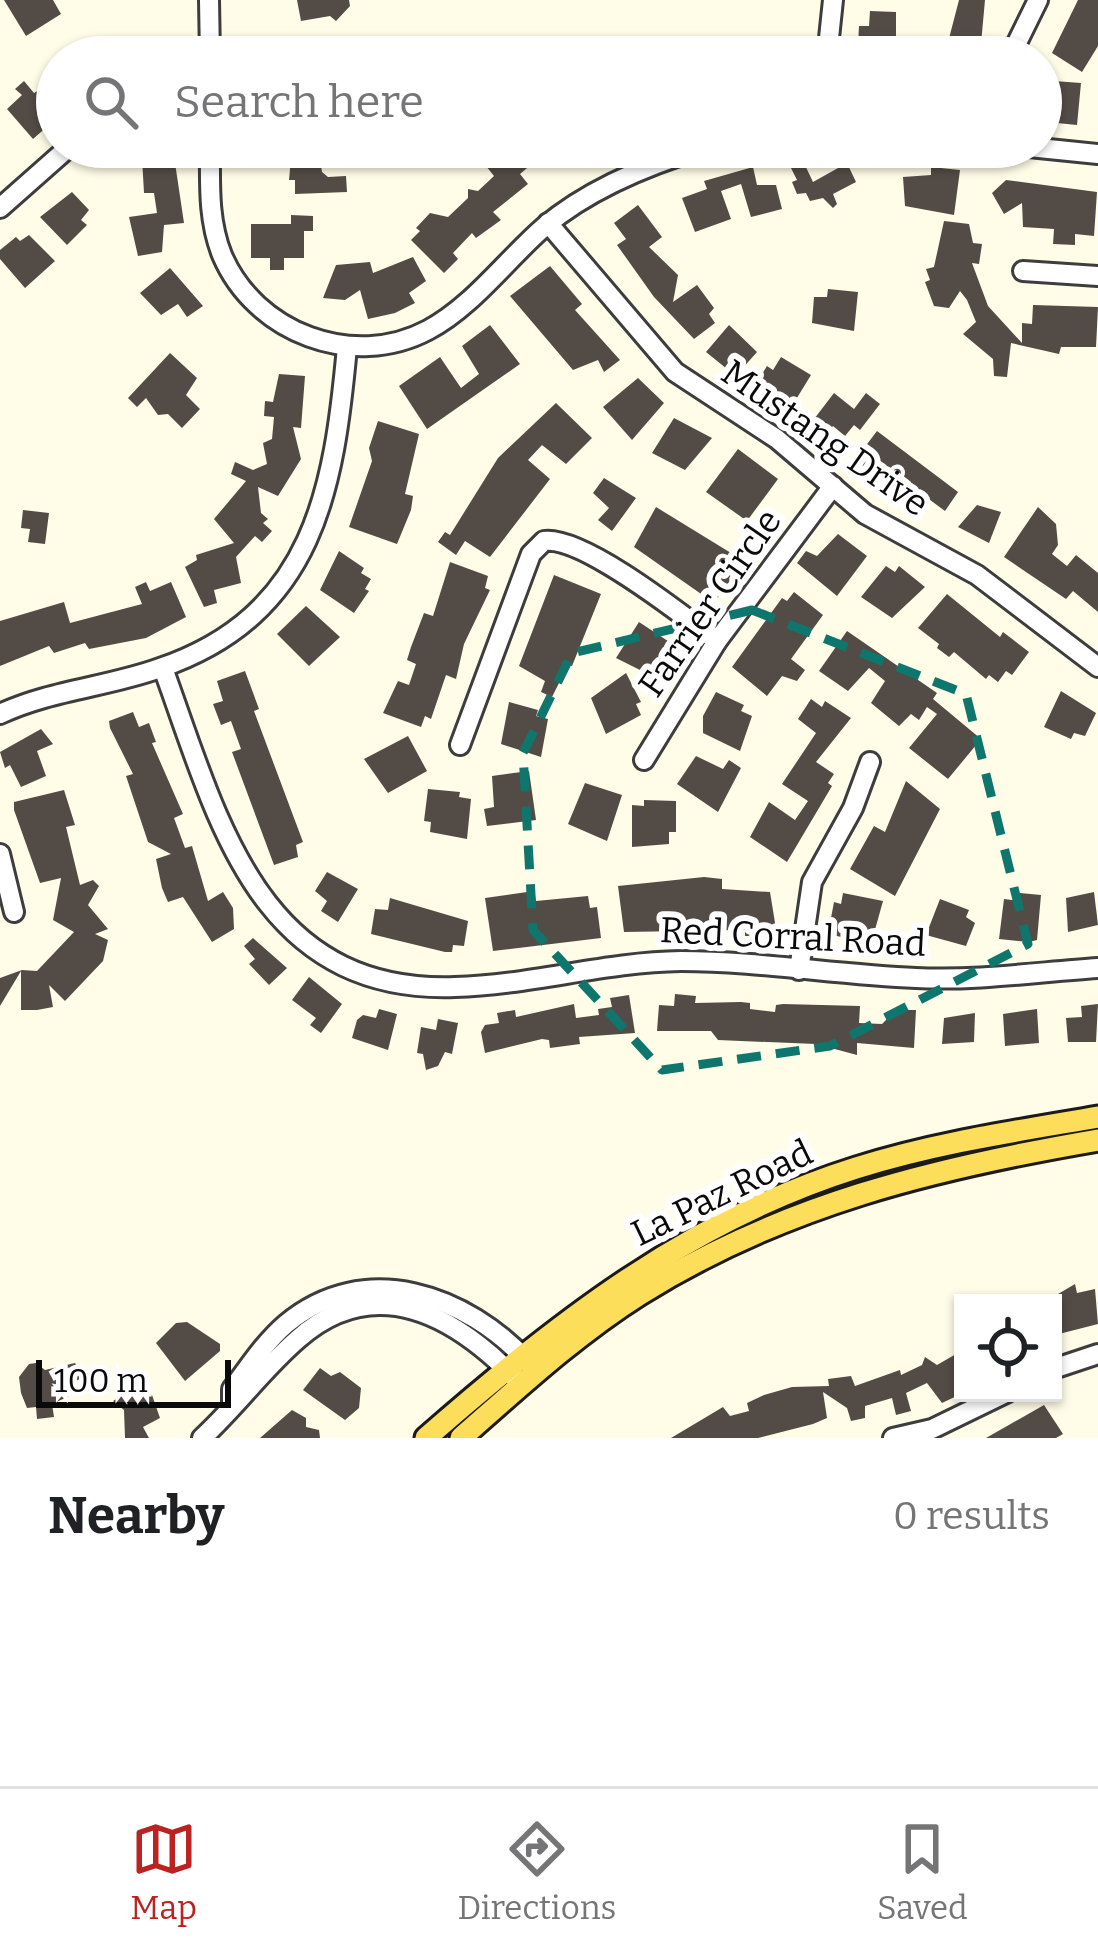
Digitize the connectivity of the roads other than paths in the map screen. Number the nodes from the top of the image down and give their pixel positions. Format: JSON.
{"nodes":[{"id":1,"x":209,"y":0,"type":"edge"},
{"id":2,"x":832,"y":0,"type":"edge"},
{"id":3,"x":1038,"y":0,"type":"edge"},
{"id":4,"x":210,"y":36,"type":"edge"},
{"id":5,"x":829,"y":36,"type":"edge"},
{"id":6,"x":1020,"y":36,"type":"edge"},
{"id":7,"x":1062,"y":150,"type":"edge"},
{"id":8,"x":1098,"y":154,"type":"edge"},
{"id":9,"x":45,"y":168,"type":"edge"},
{"id":10,"x":211,"y":168,"type":"edge"},
{"id":11,"x":651,"y":168,"type":"edge"},
{"id":12,"x":0,"y":208,"type":"edge"},
{"id":13,"x":548,"y":223,"type":"junction"},
{"id":14,"x":1023,"y":271,"type":"dead end"},
{"id":15,"x":1098,"y":276,"type":"edge"},
{"id":16,"x":347,"y":347,"type":"junction"},
{"id":17,"x":833,"y":486,"type":"junction"},
{"id":18,"x":717,"y":641,"type":"junction"},
{"id":19,"x":1098,"y":667,"type":"edge"},
{"id":20,"x":163,"y":668,"type":"junction"},
{"id":21,"x":0,"y":714,"type":"edge"},
{"id":22,"x":460,"y":745,"type":"dead end"},
{"id":23,"x":644,"y":760,"type":"dead end"},
{"id":24,"x":870,"y":762,"type":"dead end"},
{"id":25,"x":0,"y":854,"type":"edge"},
{"id":26,"x":14,"y":912,"type":"dead end"},
{"id":27,"x":1098,"y":968,"type":"edge"},
{"id":28,"x":800,"y":970,"type":"junction"},
{"id":29,"x":1098,"y":1117,"type":"edge"},
{"id":30,"x":1098,"y":1140,"type":"edge"},
{"id":31,"x":1098,"y":1354,"type":"edge"},
{"id":32,"x":513,"y":1361,"type":"junction"},
{"id":33,"x":1062,"y":1366,"type":"edge"},
{"id":34,"x":529,"y":1378,"type":"junction"},
{"id":35,"x":988,"y":1402,"type":"edge"},
{"id":36,"x":202,"y":1438,"type":"edge"},
{"id":37,"x":425,"y":1438,"type":"edge"},
{"id":38,"x":460,"y":1438,"type":"edge"},
{"id":39,"x":893,"y":1438,"type":"edge"}],
"edges":[{"from":1,"to":4,"type":"street"},
{"from":2,"to":5,"type":"street"},
{"from":3,"to":6,"type":"street"},
{"from":7,"to":8,"type":"street"},
{"from":9,"to":12,"type":"street"},
{"from":10,"to":16,"type":"street"},
{"from":11,"to":13,"type":"street"},
{"from":13,"to":16,"type":"street"},
{"from":13,"to":17,"type":"street","name":"Mustang Drive"},
{"from":14,"to":15,"type":"street"},
{"from":16,"to":20,"type":"street"},
{"from":17,"to":18,"type":"street","name":"Farrier Circle"},
{"from":17,"to":19,"type":"street","name":"Mustang Drive"},
{"from":18,"to":22,"type":"street"},
{"from":18,"to":23,"type":"street","name":"Farrier Circle"},
{"from":20,"to":21,"type":"street"},
{"from":20,"to":28,"type":"street","name":"Red Corral Road"},
{"from":24,"to":28,"type":"street"},
{"from":25,"to":26,"type":"street"},
{"from":27,"to":28,"type":"street","name":"Red Corral Road"},
{"from":29,"to":32,"type":"main road","name":"La Paz Road"},
{"from":30,"to":34,"type":"main road","name":"La Paz Road"},
{"from":31,"to":33,"type":"street"},
{"from":32,"to":34,"type":"street"},
{"from":32,"to":36,"type":"street"},
{"from":32,"to":37,"type":"main road","name":"La Paz Road"},
{"from":34,"to":38,"type":"main road","name":"La Paz Road"},
{"from":35,"to":39,"type":"street"}]}
